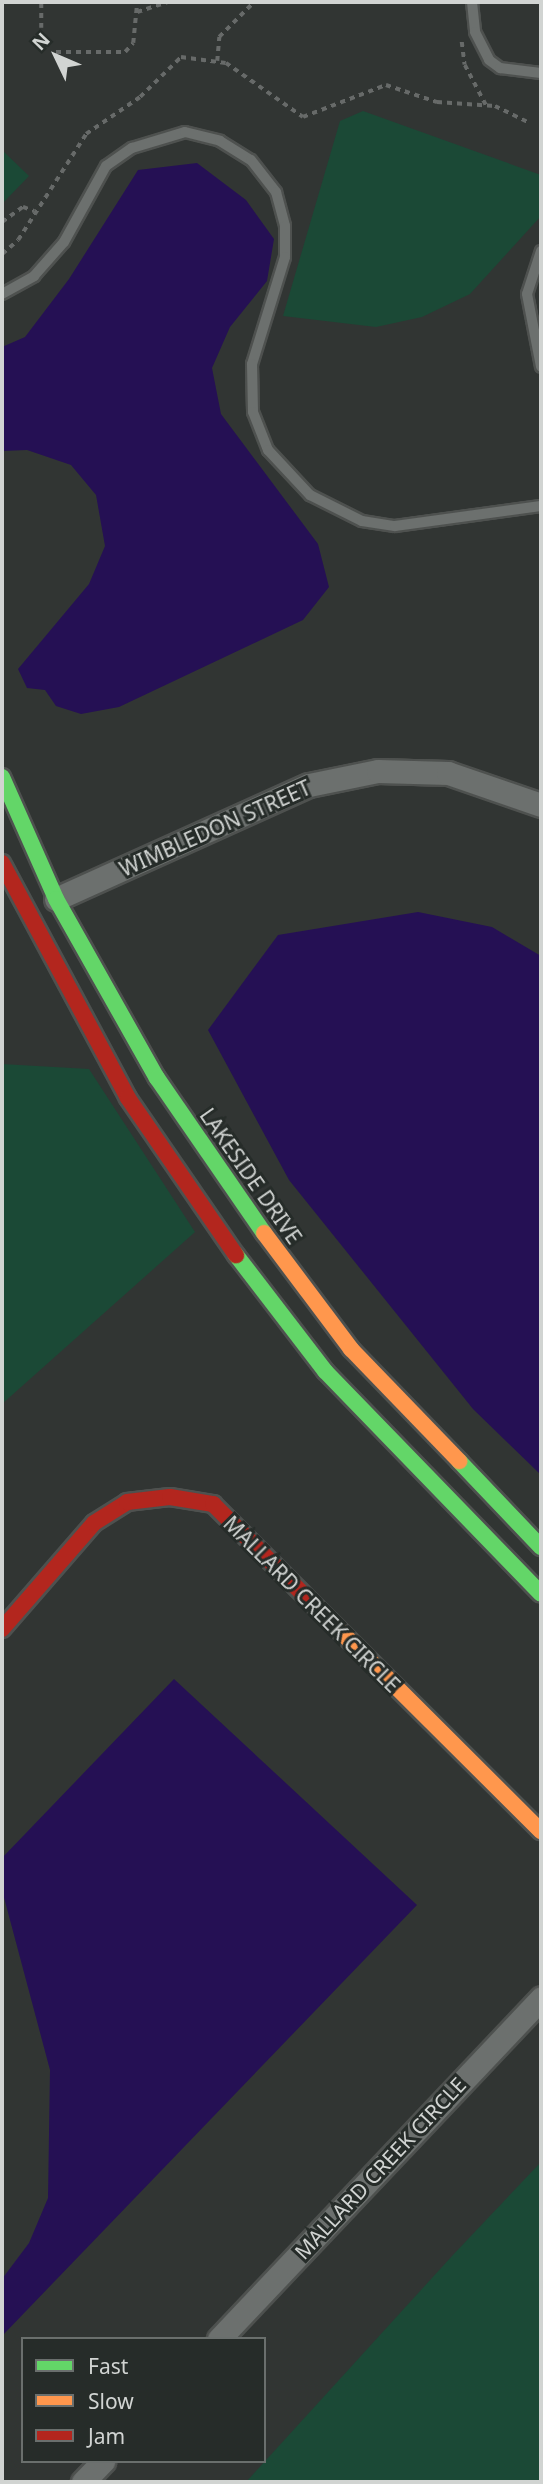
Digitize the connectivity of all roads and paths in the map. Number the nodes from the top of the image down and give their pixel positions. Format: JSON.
{"nodes":[{"id":1,"x":41,"y":2,"type":"edge"},
{"id":2,"x":137,"y":2,"type":"edge"},
{"id":3,"x":167,"y":2,"type":"edge"},
{"id":4,"x":254,"y":2,"type":"edge"},
{"id":5,"x":471,"y":2,"type":"edge"},
{"id":6,"x":136,"y":12,"type":"junction"},
{"id":7,"x":41,"y":28,"type":"dead end"},
{"id":8,"x":460,"y":29,"type":"dead end"},
{"id":9,"x":55,"y":52,"type":"dead end"},
{"id":10,"x":217,"y":61,"type":"junction"},
{"id":11,"x":541,"y":73,"type":"edge"},
{"id":12,"x":486,"y":105,"type":"junction"},
{"id":13,"x":528,"y":122,"type":"dead end"},
{"id":14,"x":34,"y":211,"type":"junction"},
{"id":15,"x":2,"y":222,"type":"edge"},
{"id":16,"x":541,"y":251,"type":"edge"},
{"id":17,"x":2,"y":254,"type":"edge"},
{"id":18,"x":2,"y":294,"type":"edge"},
{"id":19,"x":541,"y":367,"type":"edge"},
{"id":20,"x":541,"y":506,"type":"edge"},
{"id":21,"x":2,"y":777,"type":"edge"},
{"id":22,"x":541,"y":805,"type":"edge"},
{"id":23,"x":2,"y":863,"type":"edge"},
{"id":24,"x":56,"y":899,"type":"junction"},
{"id":25,"x":541,"y":1547,"type":"edge"},
{"id":26,"x":541,"y":1594,"type":"edge"},
{"id":27,"x":2,"y":1629,"type":"edge"},
{"id":28,"x":541,"y":1830,"type":"edge"},
{"id":29,"x":541,"y":1998,"type":"edge"},
{"id":30,"x":221,"y":2337,"type":"edge"},
{"id":31,"x":101,"y":2463,"type":"edge"},
{"id":32,"x":83,"y":2482,"type":"edge"}],
"edges":[{"from":1,"to":7,"type":"path"},
{"from":2,"to":6,"type":"path"},
{"from":3,"to":6,"type":"path"},
{"from":4,"to":10,"type":"path"},
{"from":5,"to":11,"type":"lane"},
{"from":6,"to":9,"type":"path"},
{"from":8,"to":12,"type":"path"},
{"from":10,"to":12,"type":"path"},
{"from":10,"to":14,"type":"path"},
{"from":12,"to":13,"type":"path"},
{"from":14,"to":15,"type":"path"},
{"from":14,"to":17,"type":"path"},
{"from":16,"to":19,"type":"lane"},
{"from":18,"to":20,"type":"lane"},
{"from":21,"to":24,"type":"street","name":"LAKESIDE DRIVE"},
{"from":22,"to":24,"type":"street","name":"WIMBLEDON STREET"},
{"from":23,"to":26,"type":"street"},
{"from":24,"to":25,"type":"street","name":"LAKESIDE DRIVE"},
{"from":27,"to":28,"type":"street","name":"MALLARD CREEK CIRCLE"},
{"from":29,"to":30,"type":"street","name":"MALLARD CREEK CIRCLE"},
{"from":31,"to":32,"type":"street"}]}
